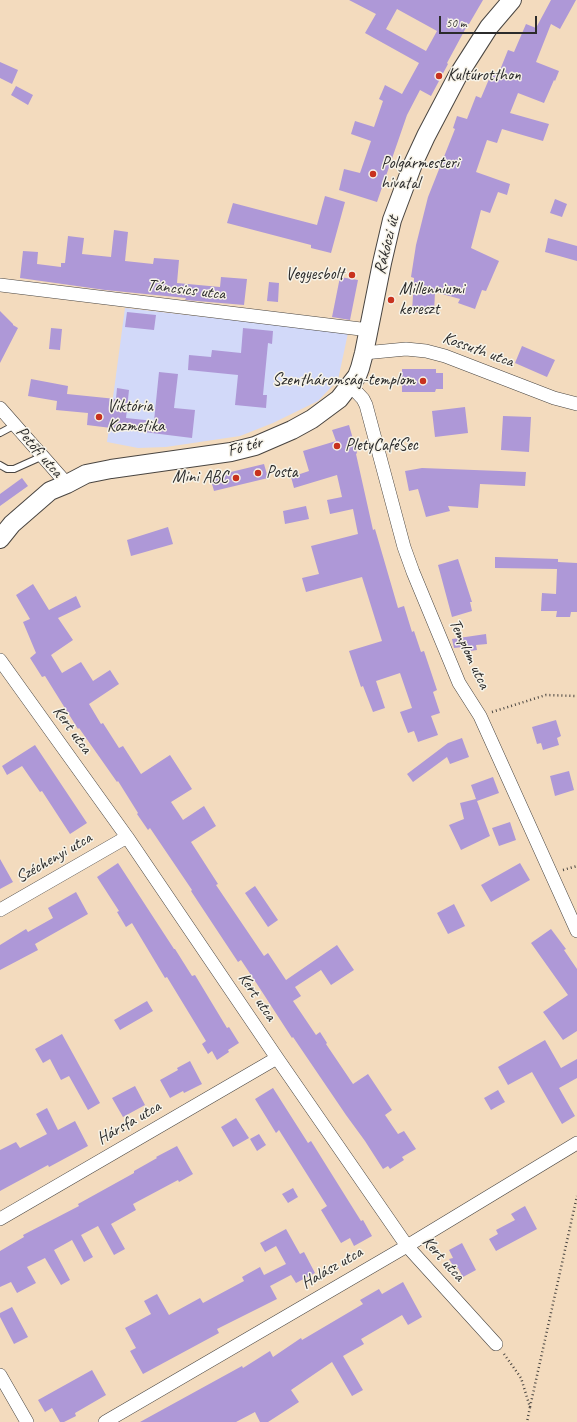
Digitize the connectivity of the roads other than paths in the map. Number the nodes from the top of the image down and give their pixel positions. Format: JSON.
{"nodes":[{"id":1,"x":512,"y":0,"type":"edge"},
{"id":2,"x":0,"y":285,"type":"edge"},
{"id":3,"x":369,"y":330,"type":"junction"},
{"id":4,"x":364,"y":353,"type":"junction"},
{"id":5,"x":350,"y":385,"type":"junction"},
{"id":6,"x":577,"y":404,"type":"edge"},
{"id":7,"x":0,"y":408,"type":"edge"},
{"id":8,"x":15,"y":425,"type":"junction"},
{"id":9,"x":0,"y":434,"type":"edge"},
{"id":10,"x":43,"y":456,"type":"junction"},
{"id":11,"x":0,"y":465,"type":"edge"},
{"id":12,"x":67,"y":484,"type":"junction"},
{"id":13,"x":0,"y":539,"type":"edge"},
{"id":14,"x":0,"y":660,"type":"edge"},
{"id":15,"x":127,"y":837,"type":"junction"},
{"id":16,"x":0,"y":910,"type":"edge"},
{"id":17,"x":577,"y":931,"type":"edge"},
{"id":18,"x":277,"y":1058,"type":"junction"},
{"id":19,"x":577,"y":1143,"type":"edge"},
{"id":20,"x":0,"y":1219,"type":"edge"},
{"id":21,"x":407,"y":1246,"type":"junction"},
{"id":22,"x":496,"y":1344,"type":"road end"},
{"id":23,"x":0,"y":1375,"type":"edge"},
{"id":24,"x":27,"y":1422,"type":"edge"},
{"id":25,"x":105,"y":1422,"type":"edge"}],
"edges":[{"from":1,"to":3,"type":"main road","name":"Rákóczi út"},
{"from":2,"to":3,"type":"street","name":"Táncsics utca"},
{"from":3,"to":4,"type":"main road","name":"Fő tér"},
{"from":4,"to":5,"type":"main road","name":"Fő tér"},
{"from":4,"to":6,"type":"street","name":"Kossuth utca"},
{"from":5,"to":12,"type":"main road","name":"Fő tér"},
{"from":5,"to":17,"type":"street","name":"Templom utca"},
{"from":7,"to":8,"type":"street","name":"Petőfi utca"},
{"from":8,"to":9,"type":"lane"},
{"from":8,"to":10,"type":"street","name":"Petőfi utca"},
{"from":10,"to":11,"type":"lane"},
{"from":10,"to":12,"type":"street","name":"Petőfi utca"},
{"from":12,"to":13,"type":"main road","name":"Petőfi utca"},
{"from":14,"to":15,"type":"street","name":"Kert utca"},
{"from":15,"to":16,"type":"street","name":"Széchenyi utca"},
{"from":15,"to":18,"type":"street","name":"Kert utca"},
{"from":18,"to":20,"type":"street","name":"Hársfa utca"},
{"from":18,"to":21,"type":"street","name":"Kert utca"},
{"from":19,"to":21,"type":"street","name":"Halász utca"},
{"from":21,"to":22,"type":"street","name":"Kert utca"},
{"from":21,"to":25,"type":"street","name":"Halász utca"},
{"from":23,"to":24,"type":"street"}]}
